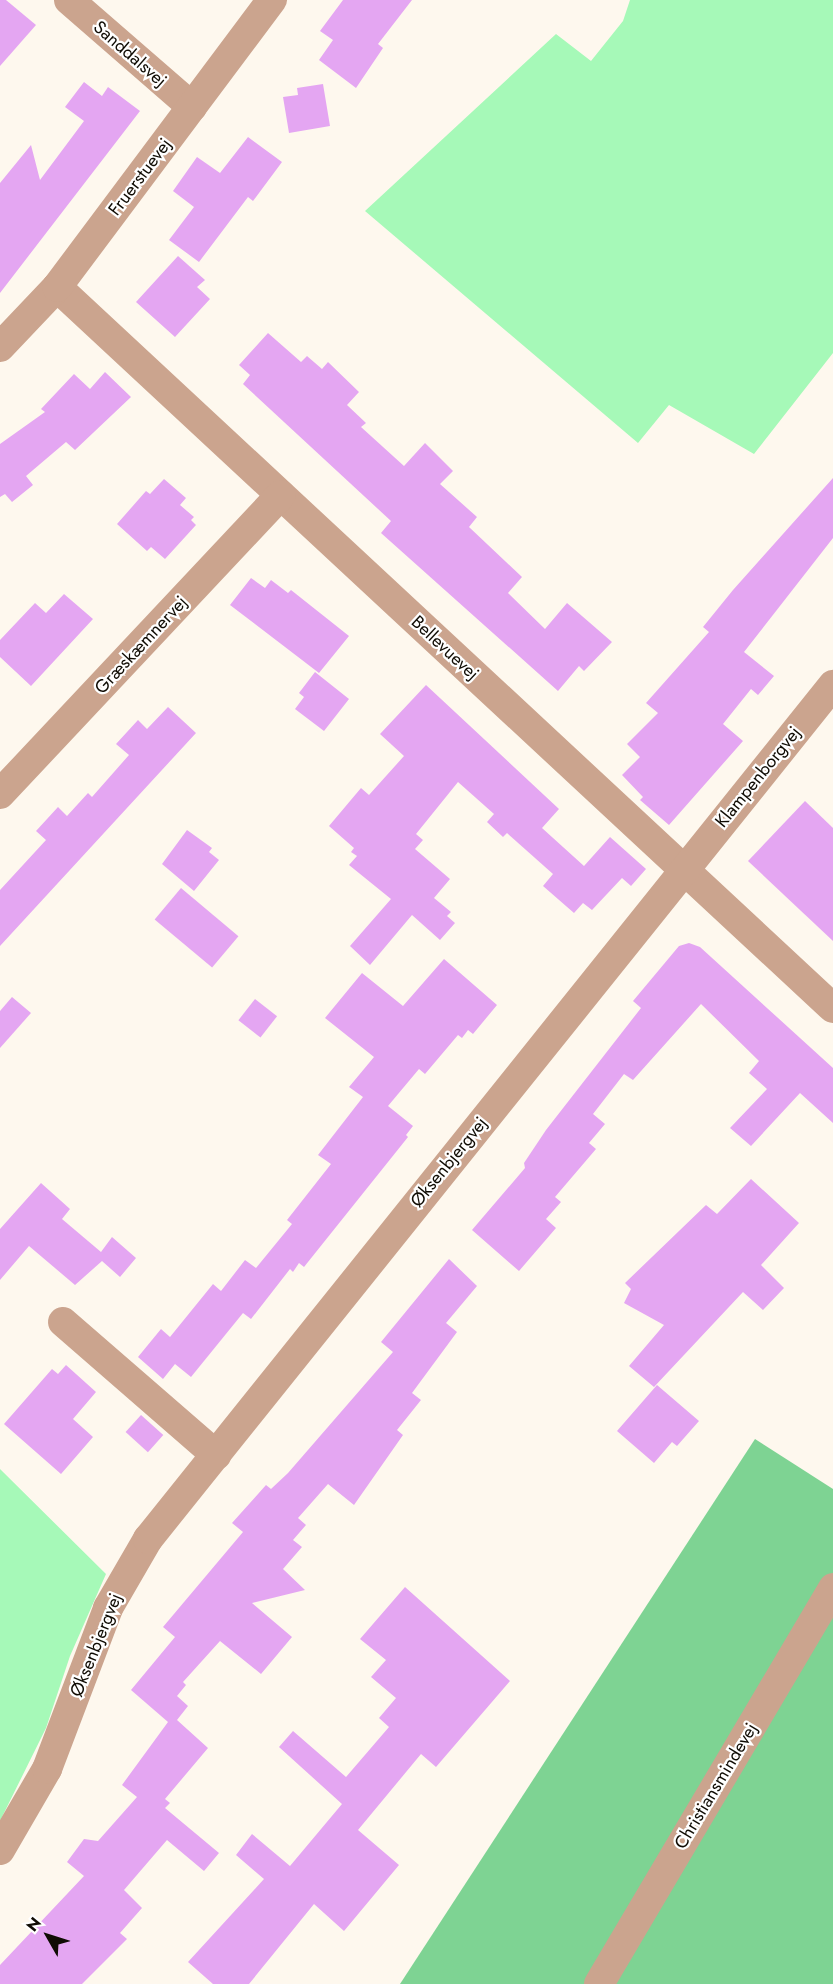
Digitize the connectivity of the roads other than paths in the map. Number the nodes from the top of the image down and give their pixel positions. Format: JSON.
{"nodes":[{"id":1,"x":69,"y":0,"type":"edge"},
{"id":2,"x":272,"y":0,"type":"edge"},
{"id":3,"x":192,"y":107,"type":"junction"},
{"id":4,"x":57,"y":287,"type":"junction"},
{"id":5,"x":0,"y":347,"type":"edge"},
{"id":6,"x":281,"y":495,"type":"junction"},
{"id":7,"x":833,"y":685,"type":"edge"},
{"id":8,"x":0,"y":794,"type":"edge"},
{"id":9,"x":683,"y":869,"type":"junction"},
{"id":10,"x":833,"y":1008,"type":"edge"},
{"id":11,"x":63,"y":1322,"type":"dead end"},
{"id":12,"x":216,"y":1455,"type":"junction"},
{"id":13,"x":833,"y":1588,"type":"edge"},
{"id":14,"x":0,"y":1850,"type":"edge"},
{"id":15,"x":599,"y":1984,"type":"edge"}],
"edges":[{"from":1,"to":3,"type":"street","name":"Sanddalsvej"},
{"from":2,"to":3,"type":"street","name":"Fruerstuevej"},
{"from":3,"to":4,"type":"street","name":"Fruerstuevej"},
{"from":4,"to":5,"type":"street","name":"Fruerstuevej"},
{"from":4,"to":6,"type":"street","name":"Bellevuevej"},
{"from":6,"to":8,"type":"street","name":"Græskæmnervej"},
{"from":6,"to":9,"type":"street","name":"Bellevuevej"},
{"from":7,"to":9,"type":"street","name":"Klampenborgvej"},
{"from":9,"to":10,"type":"street","name":"Bellevuevej"},
{"from":9,"to":12,"type":"street","name":"Øksenbjergvej"},
{"from":11,"to":12,"type":"street"},
{"from":12,"to":14,"type":"street","name":"Øksenbjergvej"},
{"from":13,"to":15,"type":"street","name":"Christiansmindevej"}]}
